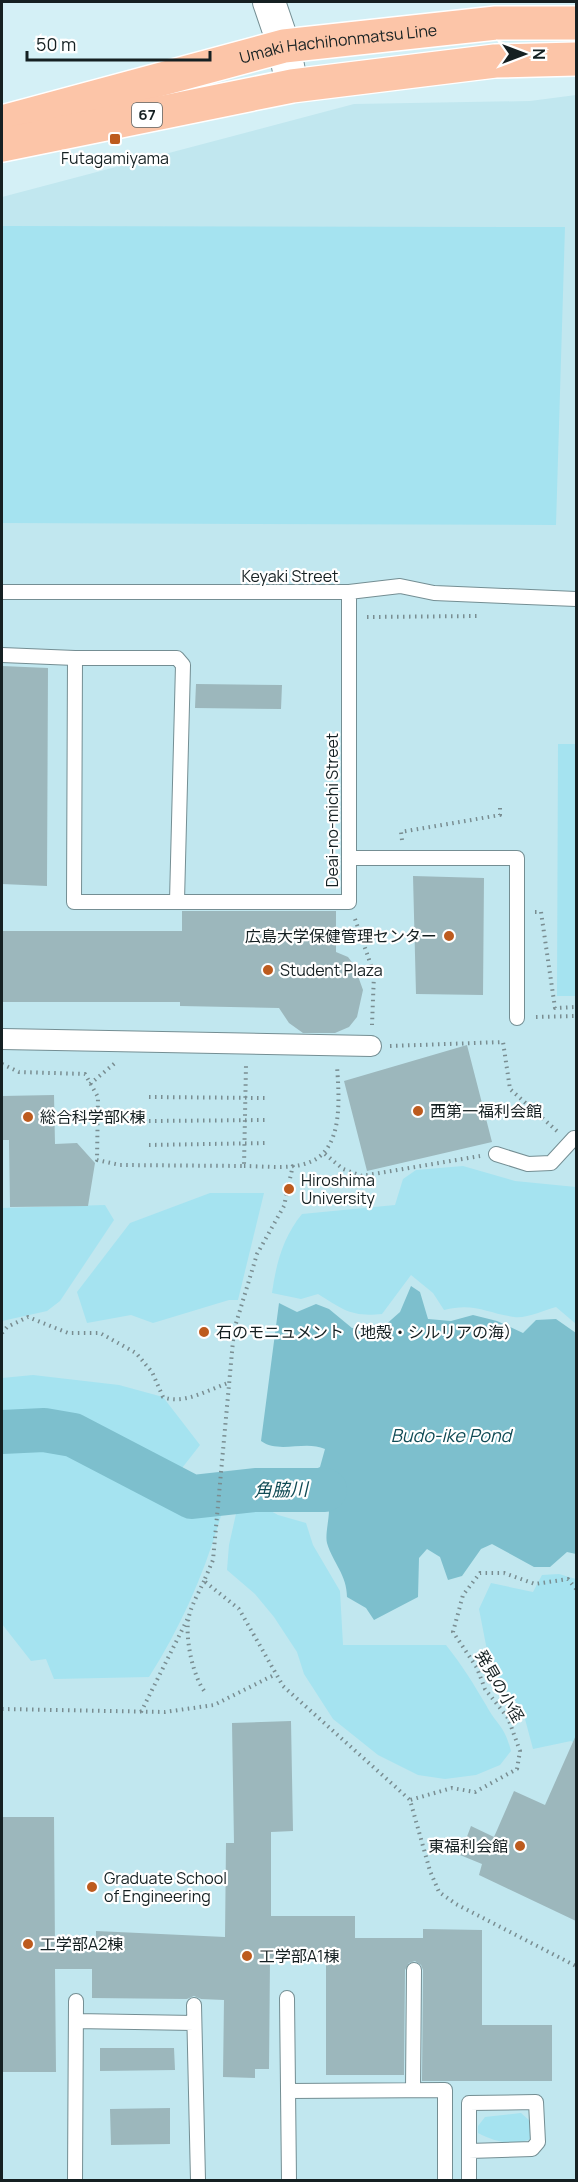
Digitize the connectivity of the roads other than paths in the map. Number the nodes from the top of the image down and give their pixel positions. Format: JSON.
{"nodes":[{"id":1,"x":269,"y":2,"type":"edge"},
{"id":2,"x":576,"y":23,"type":"edge"},
{"id":3,"x":284,"y":46,"type":"junction"},
{"id":4,"x":576,"y":59,"type":"edge"},
{"id":5,"x":292,"y":86,"type":"junction"},
{"id":6,"x":2,"y":122,"type":"edge"},
{"id":7,"x":2,"y":145,"type":"edge"},
{"id":8,"x":2,"y":592,"type":"edge"},
{"id":9,"x":349,"y":592,"type":"junction"},
{"id":10,"x":576,"y":598,"type":"edge"},
{"id":11,"x":2,"y":655,"type":"edge"},
{"id":12,"x":75,"y":657,"type":"junction"},
{"id":13,"x":349,"y":858,"type":"junction"},
{"id":14,"x":177,"y":900,"type":"junction"},
{"id":15,"x":517,"y":1018,"type":"road end"},
{"id":16,"x":2,"y":1039,"type":"edge"},
{"id":17,"x":371,"y":1046,"type":"road end"},
{"id":18,"x":574,"y":1138,"type":"road end"},
{"id":19,"x":496,"y":1154,"type":"road end"},
{"id":20,"x":414,"y":1970,"type":"dead end"},
{"id":21,"x":287,"y":1998,"type":"dead end"},
{"id":22,"x":76,"y":2001,"type":"dead end"},
{"id":23,"x":194,"y":2005,"type":"dead end"},
{"id":24,"x":76,"y":2021,"type":"junction"},
{"id":25,"x":194,"y":2023,"type":"junction"},
{"id":26,"x":413,"y":2090,"type":"junction"},
{"id":27,"x":288,"y":2091,"type":"junction"},
{"id":28,"x":469,"y":2151,"type":"junction"},
{"id":29,"x":75,"y":2181,"type":"edge"},
{"id":30,"x":198,"y":2181,"type":"edge"},
{"id":31,"x":289,"y":2181,"type":"edge"},
{"id":32,"x":445,"y":2181,"type":"edge"},
{"id":33,"x":469,"y":2181,"type":"edge"}],
"edges":[{"from":1,"to":3,"type":"street"},
{"from":2,"to":3,"type":"main road","name":"Umaki Hachihonmatsu Line","number":"67"},
{"from":3,"to":5,"type":"street"},
{"from":3,"to":6,"type":"main road","name":"Umaki Hachihonmatsu Line","number":"67"},
{"from":4,"to":5,"type":"main road","number":"67"},
{"from":5,"to":7,"type":"main road","number":"67"},
{"from":8,"to":9,"type":"lane","name":"Keyaki Street"},
{"from":9,"to":10,"type":"lane","name":"Keyaki Street"},
{"from":9,"to":13,"type":"lane","name":"Deai-no-michi Street"},
{"from":11,"to":12,"type":"lane"},
{"from":12,"to":14,"type":"lane"},
{"from":12,"to":14,"type":"lane"},
{"from":13,"to":14,"type":"lane","name":"Deai-no-michi Street"},
{"from":13,"to":15,"type":"lane"},
{"from":16,"to":17,"type":"street"},
{"from":18,"to":19,"type":"lane"},
{"from":20,"to":26,"type":"lane"},
{"from":21,"to":27,"type":"lane"},
{"from":22,"to":24,"type":"lane"},
{"from":23,"to":25,"type":"lane"},
{"from":24,"to":25,"type":"lane"},
{"from":24,"to":29,"type":"lane"},
{"from":25,"to":30,"type":"lane"},
{"from":26,"to":27,"type":"lane"},
{"from":26,"to":32,"type":"lane"},
{"from":27,"to":31,"type":"lane"},
{"from":28,"to":28,"type":"lane"},
{"from":28,"to":33,"type":"lane"}]}
